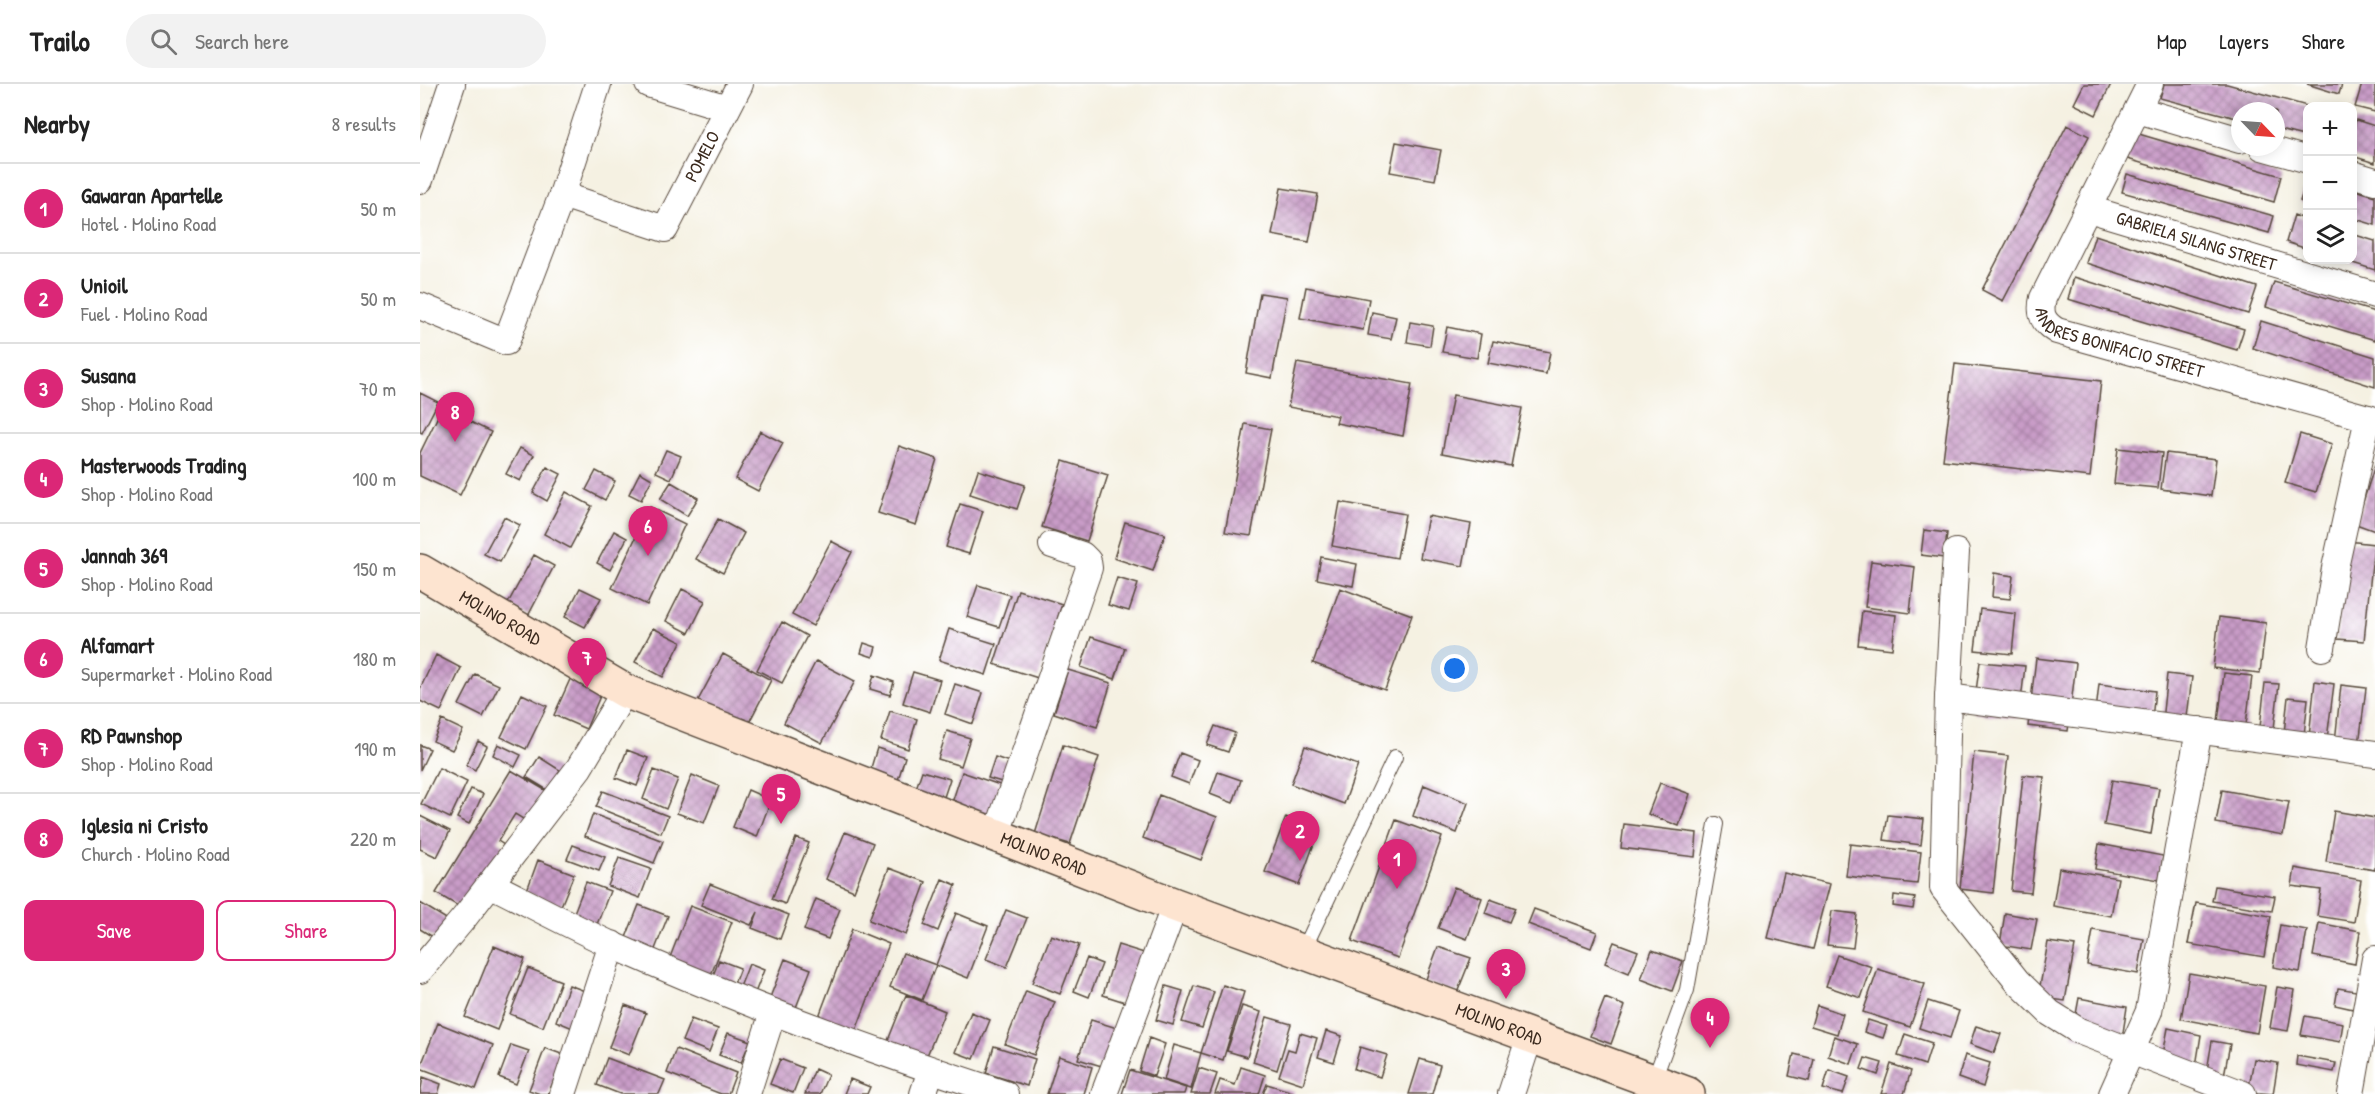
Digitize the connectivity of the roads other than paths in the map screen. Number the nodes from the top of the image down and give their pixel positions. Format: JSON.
{"nodes":[{"id":1,"x":452,"y":84,"type":"edge"},
{"id":2,"x":598,"y":84,"type":"edge"},
{"id":3,"x":648,"y":84,"type":"edge"},
{"id":4,"x":740,"y":84,"type":"edge"},
{"id":5,"x":2150,"y":84,"type":"edge"},
{"id":6,"x":727,"y":108,"type":"junction"},
{"id":7,"x":2138,"y":110,"type":"junction"},
{"id":8,"x":2231,"y":137,"type":"edge"},
{"id":9,"x":2285,"y":154,"type":"edge"},
{"id":10,"x":2303,"y":159,"type":"edge"},
{"id":11,"x":2357,"y":176,"type":"edge"},
{"id":12,"x":420,"y":180,"type":"edge"},
{"id":13,"x":2375,"y":181,"type":"edge"},
{"id":14,"x":562,"y":195,"type":"junction"},
{"id":15,"x":2089,"y":209,"type":"junction"},
{"id":16,"x":2375,"y":295,"type":"edge"},
{"id":17,"x":420,"y":306,"type":"edge"},
{"id":18,"x":2371,"y":419,"type":"edge"},
{"id":19,"x":1052,"y":545,"type":"dead end"},
{"id":20,"x":1956,"y":552,"type":"dead end"},
{"id":21,"x":420,"y":570,"type":"edge"},
{"id":22,"x":2322,"y":648,"type":"dead end"},
{"id":23,"x":625,"y":691,"type":"junction"},
{"id":24,"x":1948,"y":697,"type":"junction"},
{"id":25,"x":2199,"y":730,"type":"junction"},
{"id":26,"x":2375,"y":754,"type":"edge"},
{"id":27,"x":1395,"y":757,"type":"dead end"},
{"id":28,"x":1716,"y":824,"type":"dead end"},
{"id":29,"x":996,"y":836,"type":"junction"},
{"id":30,"x":490,"y":884,"type":"junction"},
{"id":31,"x":1174,"y":905,"type":"junction"},
{"id":32,"x":612,"y":944,"type":"junction"},
{"id":33,"x":1303,"y":951,"type":"junction"},
{"id":34,"x":2375,"y":958,"type":"edge"},
{"id":35,"x":420,"y":970,"type":"edge"},
{"id":36,"x":773,"y":1011,"type":"junction"},
{"id":37,"x":1530,"y":1036,"type":"junction"},
{"id":38,"x":2131,"y":1052,"type":"junction"},
{"id":39,"x":931,"y":1070,"type":"junction"},
{"id":40,"x":1654,"y":1080,"type":"junction"},
{"id":41,"x":563,"y":1094,"type":"edge"},
{"id":42,"x":747,"y":1094,"type":"edge"},
{"id":43,"x":923,"y":1094,"type":"edge"},
{"id":44,"x":1005,"y":1094,"type":"edge"},
{"id":45,"x":1104,"y":1094,"type":"edge"},
{"id":46,"x":1511,"y":1094,"type":"edge"},
{"id":47,"x":1688,"y":1094,"type":"edge"},
{"id":48,"x":2112,"y":1094,"type":"edge"},
{"id":49,"x":2243,"y":1094,"type":"edge"},
{"id":50,"x":2351,"y":1094,"type":"edge"}],
"edges":[{"from":1,"to":12,"type":"street"},
{"from":2,"to":14,"type":"street"},
{"from":3,"to":6,"type":"street"},
{"from":4,"to":6,"type":"street","name":"POMELO"},
{"from":5,"to":7,"type":"street","name":"ANDRES BONIFACIO STREET"},
{"from":6,"to":14,"type":"street","name":"POMELO"},
{"from":7,"to":8,"type":"street"},
{"from":7,"to":15,"type":"street","name":"ANDRES BONIFACIO STREET"},
{"from":9,"to":10,"type":"street"},
{"from":11,"to":13,"type":"street"},
{"from":14,"to":17,"type":"street"},
{"from":15,"to":16,"type":"street","name":"GABRIELA SILANG STREET"},
{"from":15,"to":18,"type":"street","name":"ANDRES BONIFACIO STREET"},
{"from":18,"to":22,"type":"street"},
{"from":19,"to":29,"type":"street"},
{"from":20,"to":24,"type":"street"},
{"from":21,"to":23,"type":"main road","name":"MOLINO ROAD"},
{"from":23,"to":29,"type":"main road","name":"MOLINO ROAD"},
{"from":23,"to":30,"type":"street"},
{"from":24,"to":25,"type":"street"},
{"from":24,"to":38,"type":"street"},
{"from":25,"to":26,"type":"street"},
{"from":25,"to":38,"type":"street"},
{"from":27,"to":33,"type":"lane"},
{"from":28,"to":40,"type":"lane"},
{"from":29,"to":31,"type":"main road","name":"MOLINO ROAD"},
{"from":30,"to":32,"type":"street"},
{"from":30,"to":35,"type":"street"},
{"from":31,"to":33,"type":"main road","name":"MOLINO ROAD"},
{"from":31,"to":45,"type":"street"},
{"from":32,"to":36,"type":"street"},
{"from":32,"to":41,"type":"street"},
{"from":33,"to":37,"type":"main road","name":"MOLINO ROAD"},
{"from":34,"to":50,"type":"street"},
{"from":36,"to":39,"type":"street"},
{"from":36,"to":42,"type":"street"},
{"from":37,"to":40,"type":"main road","name":"MOLINO ROAD"},
{"from":37,"to":46,"type":"street"},
{"from":38,"to":48,"type":"street"},
{"from":38,"to":49,"type":"street"},
{"from":39,"to":43,"type":"street"},
{"from":39,"to":44,"type":"street"},
{"from":40,"to":47,"type":"main road","name":"MOLINO ROAD"}]}
